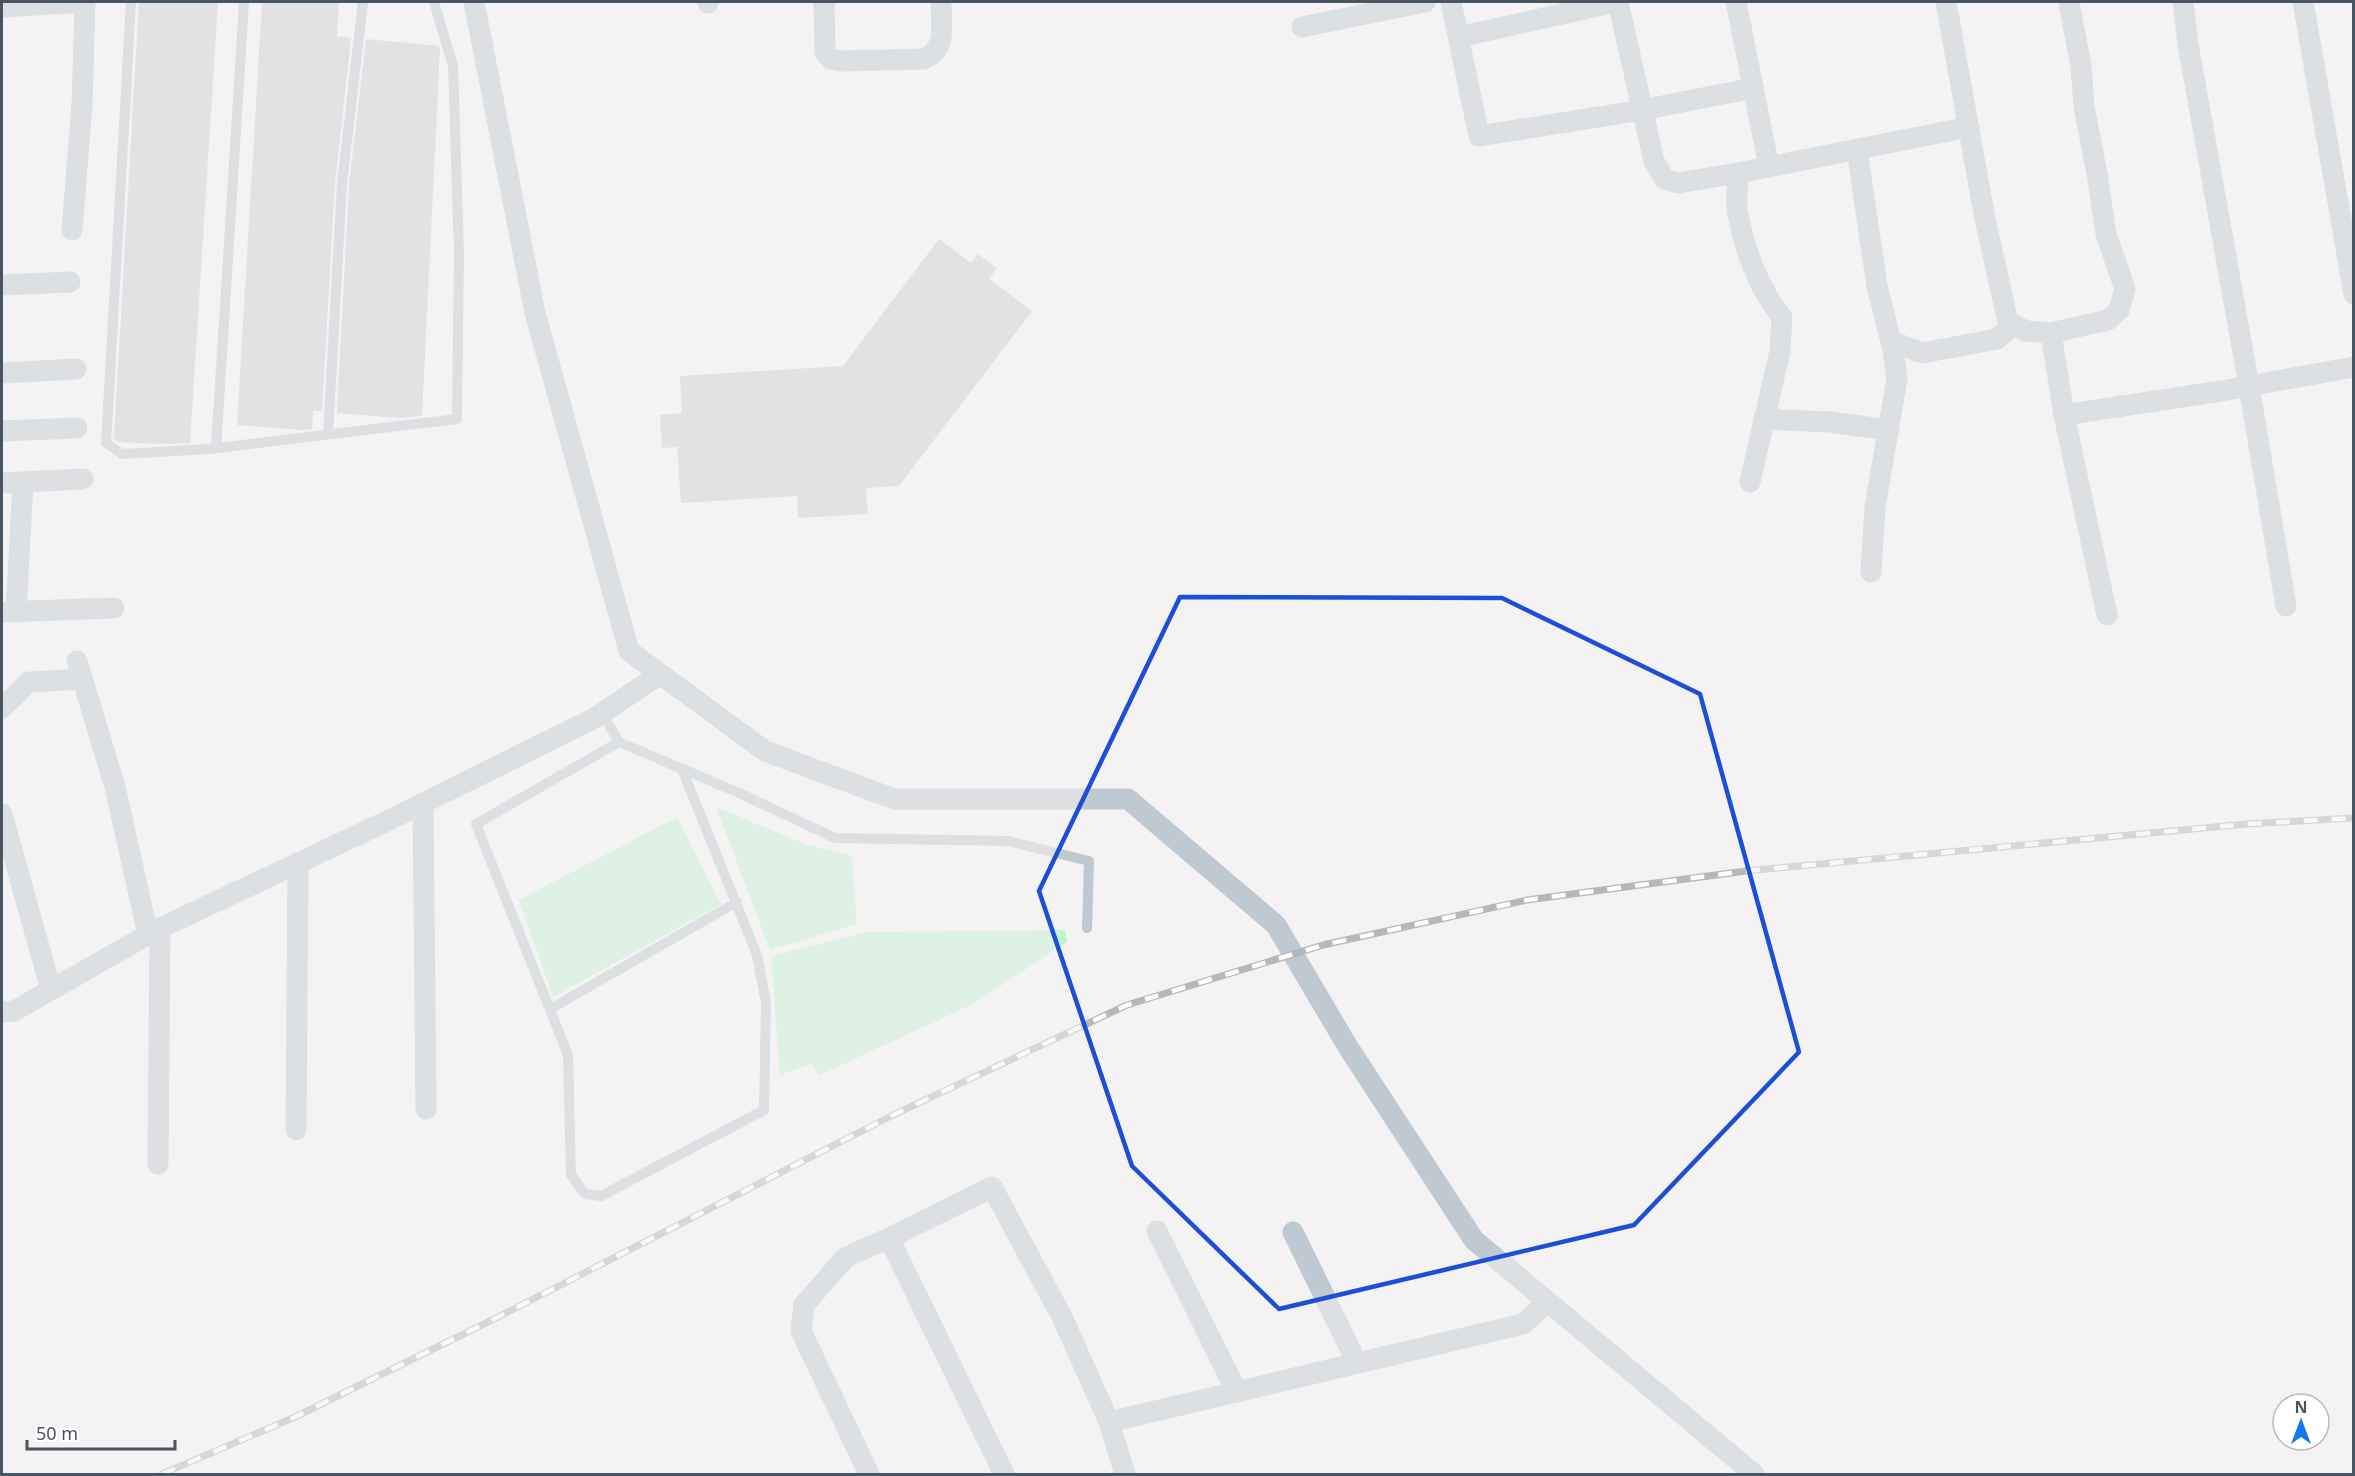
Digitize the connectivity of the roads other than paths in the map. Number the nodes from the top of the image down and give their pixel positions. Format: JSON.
{"nodes":[{"id":1,"x":85,"y":2,"type":"edge"},
{"id":2,"x":131,"y":2,"type":"edge"},
{"id":3,"x":244,"y":2,"type":"edge"},
{"id":4,"x":363,"y":2,"type":"edge"},
{"id":5,"x":434,"y":2,"type":"edge"},
{"id":6,"x":474,"y":2,"type":"edge"},
{"id":7,"x":824,"y":2,"type":"edge"},
{"id":8,"x":941,"y":2,"type":"edge"},
{"id":9,"x":1425,"y":2,"type":"edge"},
{"id":10,"x":1451,"y":2,"type":"edge"},
{"id":11,"x":1617,"y":2,"type":"edge"},
{"id":12,"x":1736,"y":2,"type":"edge"},
{"id":13,"x":1946,"y":2,"type":"edge"},
{"id":14,"x":2069,"y":2,"type":"edge"},
{"id":15,"x":2183,"y":2,"type":"edge"},
{"id":16,"x":2304,"y":2,"type":"edge"},
{"id":17,"x":2,"y":7,"type":"edge"},
{"id":18,"x":1331,"y":10,"type":"edge"},
{"id":19,"x":1302,"y":27,"type":"dead end"},
{"id":20,"x":1458,"y":37,"type":"junction"},
{"id":21,"x":1753,"y":88,"type":"junction"},
{"id":22,"x":1642,"y":110,"type":"junction"},
{"id":23,"x":1969,"y":127,"type":"junction"},
{"id":24,"x":1857,"y":150,"type":"junction"},
{"id":25,"x":1769,"y":167,"type":"junction"},
{"id":26,"x":1738,"y":173,"type":"junction"},
{"id":27,"x":72,"y":230,"type":"dead end"},
{"id":28,"x":70,"y":282,"type":"dead end"},
{"id":29,"x":2,"y":285,"type":"edge"},
{"id":30,"x":2354,"y":294,"type":"edge"},
{"id":31,"x":2013,"y":324,"type":"junction"},
{"id":32,"x":2051,"y":333,"type":"junction"},
{"id":33,"x":1891,"y":341,"type":"junction"},
{"id":34,"x":2354,"y":367,"type":"edge"},
{"id":35,"x":76,"y":369,"type":"dead end"},
{"id":36,"x":2,"y":373,"type":"edge"},
{"id":37,"x":2249,"y":386,"type":"junction"},
{"id":38,"x":2064,"y":415,"type":"junction"},
{"id":39,"x":1764,"y":419,"type":"junction"},
{"id":40,"x":78,"y":428,"type":"dead end"},
{"id":41,"x":1889,"y":430,"type":"junction"},
{"id":42,"x":2,"y":431,"type":"edge"},
{"id":43,"x":328,"y":434,"type":"junction"},
{"id":44,"x":216,"y":448,"type":"junction"},
{"id":45,"x":83,"y":479,"type":"dead end"},
{"id":46,"x":23,"y":482,"type":"junction"},
{"id":47,"x":1750,"y":482,"type":"dead end"},
{"id":48,"x":2,"y":483,"type":"edge"},
{"id":49,"x":1871,"y":572,"type":"dead end"},
{"id":50,"x":2286,"y":606,"type":"dead end"},
{"id":51,"x":114,"y":608,"type":"dead end"},
{"id":52,"x":9,"y":612,"type":"edge"},
{"id":53,"x":2107,"y":615,"type":"dead end"},
{"id":54,"x":660,"y":674,"type":"junction"},
{"id":55,"x":2,"y":708,"type":"edge"},
{"id":56,"x":602,"y":713,"type":"junction"},
{"id":57,"x":619,"y":742,"type":"junction"},
{"id":58,"x":682,"y":769,"type":"junction"},
{"id":59,"x":423,"y":803,"type":"junction"},
{"id":60,"x":2,"y":813,"type":"edge"},
{"id":61,"x":298,"y":864,"type":"junction"},
{"id":62,"x":737,"y":902,"type":"junction"},
{"id":63,"x":1087,"y":928,"type":"dead end"},
{"id":64,"x":154,"y":932,"type":"junction"},
{"id":65,"x":51,"y":990,"type":"junction"},
{"id":66,"x":550,"y":1009,"type":"junction"},
{"id":67,"x":2,"y":1012,"type":"edge"},
{"id":68,"x":426,"y":1109,"type":"dead end"},
{"id":69,"x":296,"y":1130,"type":"dead end"},
{"id":70,"x":158,"y":1164,"type":"dead end"},
{"id":71,"x":1157,"y":1231,"type":"dead end"},
{"id":72,"x":1293,"y":1232,"type":"dead end"},
{"id":73,"x":889,"y":1239,"type":"junction"},
{"id":74,"x":1547,"y":1302,"type":"junction"},
{"id":75,"x":1357,"y":1363,"type":"junction"},
{"id":76,"x":1237,"y":1392,"type":"junction"},
{"id":77,"x":1109,"y":1422,"type":"junction"},
{"id":78,"x":869,"y":1474,"type":"edge"},
{"id":79,"x":1004,"y":1474,"type":"edge"},
{"id":80,"x":1125,"y":1474,"type":"edge"},
{"id":81,"x":1754,"y":1474,"type":"edge"}],
"edges":[{"from":1,"to":17,"type":"street"},
{"from":1,"to":27,"type":"street"},
{"from":2,"to":44,"type":"lane"},
{"from":3,"to":44,"type":"lane"},
{"from":4,"to":43,"type":"lane"},
{"from":5,"to":43,"type":"lane"},
{"from":6,"to":54,"type":"street"},
{"from":7,"to":8,"type":"street"},
{"from":9,"to":18,"type":"street"},
{"from":10,"to":20,"type":"street"},
{"from":11,"to":20,"type":"street"},
{"from":11,"to":22,"type":"street"},
{"from":12,"to":21,"type":"street"},
{"from":13,"to":23,"type":"street"},
{"from":14,"to":32,"type":"street"},
{"from":15,"to":37,"type":"street"},
{"from":16,"to":30,"type":"street"},
{"from":18,"to":19,"type":"street"},
{"from":20,"to":22,"type":"street"},
{"from":21,"to":22,"type":"street"},
{"from":21,"to":25,"type":"street"},
{"from":22,"to":26,"type":"street"},
{"from":23,"to":24,"type":"street"},
{"from":23,"to":31,"type":"street"},
{"from":24,"to":25,"type":"street"},
{"from":24,"to":33,"type":"street"},
{"from":25,"to":26,"type":"street"},
{"from":26,"to":39,"type":"street"},
{"from":28,"to":29,"type":"street"},
{"from":31,"to":32,"type":"street"},
{"from":31,"to":33,"type":"street"},
{"from":32,"to":38,"type":"street"},
{"from":33,"to":41,"type":"street"},
{"from":34,"to":37,"type":"street"},
{"from":35,"to":36,"type":"street"},
{"from":37,"to":38,"type":"street"},
{"from":37,"to":50,"type":"street"},
{"from":38,"to":53,"type":"street"},
{"from":39,"to":41,"type":"street"},
{"from":39,"to":47,"type":"street"},
{"from":40,"to":42,"type":"street"},
{"from":41,"to":49,"type":"street"},
{"from":43,"to":44,"type":"lane"},
{"from":45,"to":46,"type":"street"},
{"from":46,"to":48,"type":"street"},
{"from":46,"to":52,"type":"street"},
{"from":51,"to":52,"type":"street"},
{"from":54,"to":56,"type":"street"},
{"from":54,"to":74,"type":"street"},
{"from":55,"to":64,"type":"street"},
{"from":56,"to":57,"type":"lane"},
{"from":56,"to":59,"type":"street"},
{"from":57,"to":58,"type":"lane"},
{"from":57,"to":66,"type":"lane"},
{"from":58,"to":62,"type":"lane"},
{"from":58,"to":63,"type":"lane"},
{"from":59,"to":61,"type":"street"},
{"from":59,"to":68,"type":"street"},
{"from":60,"to":65,"type":"street"},
{"from":61,"to":64,"type":"street"},
{"from":61,"to":69,"type":"street"},
{"from":62,"to":66,"type":"lane"},
{"from":62,"to":66,"type":"lane"},
{"from":64,"to":65,"type":"street"},
{"from":64,"to":70,"type":"street"},
{"from":65,"to":67,"type":"street"},
{"from":71,"to":76,"type":"street"},
{"from":72,"to":75,"type":"street"},
{"from":73,"to":77,"type":"street"},
{"from":73,"to":78,"type":"street"},
{"from":73,"to":79,"type":"street"},
{"from":74,"to":75,"type":"street"},
{"from":74,"to":81,"type":"street"},
{"from":75,"to":76,"type":"street"},
{"from":76,"to":77,"type":"street"},
{"from":77,"to":80,"type":"street"}]}
